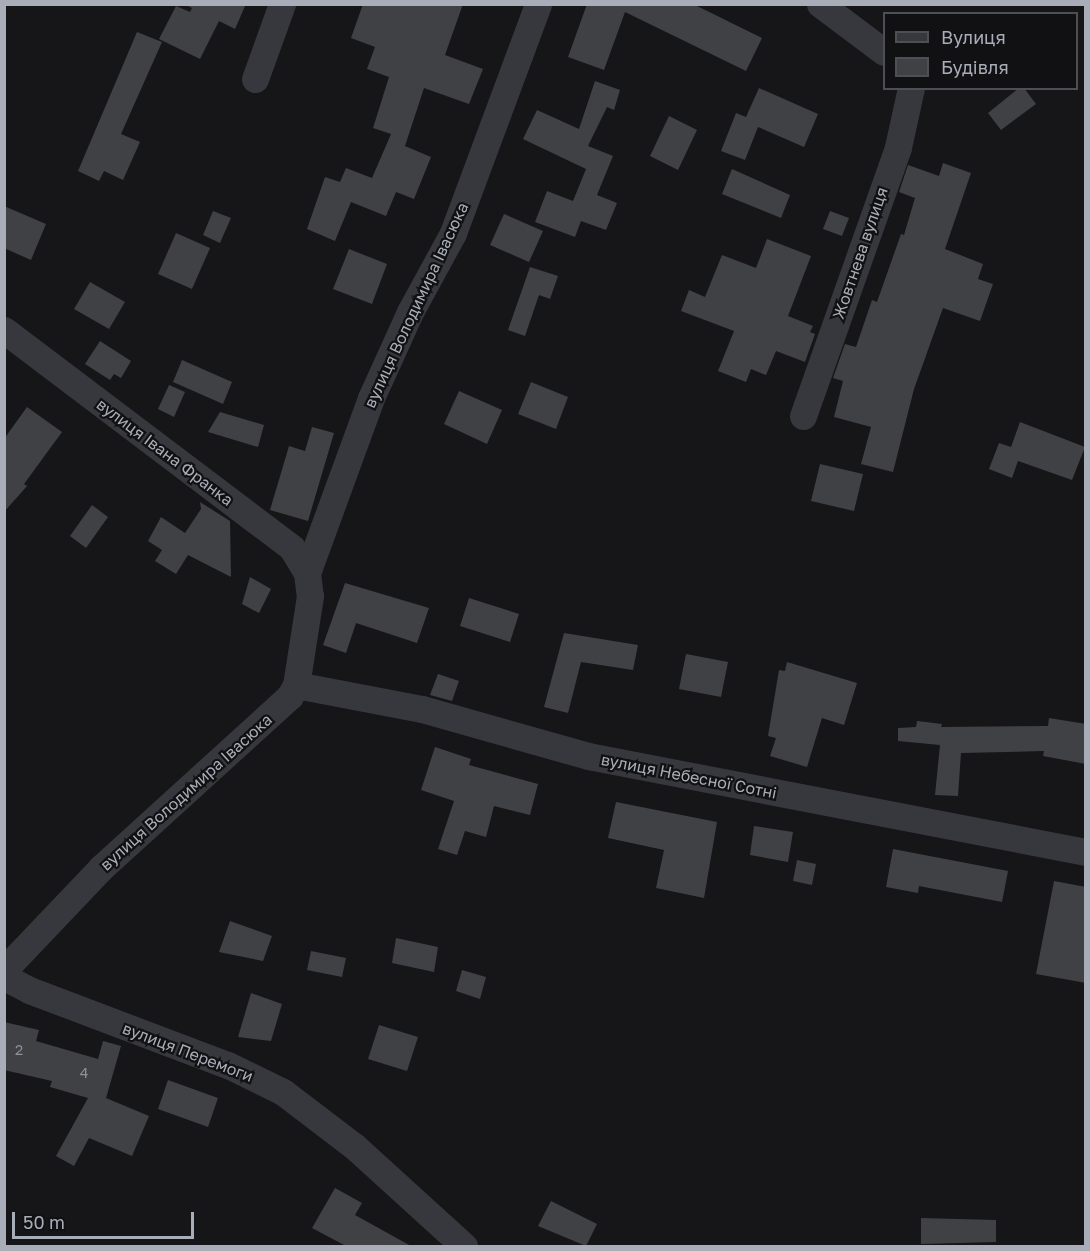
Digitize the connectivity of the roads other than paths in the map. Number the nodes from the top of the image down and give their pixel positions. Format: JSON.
{"nodes":[{"id":1,"x":282,"y":4,"type":"edge"},
{"id":2,"x":538,"y":4,"type":"edge"},
{"id":3,"x":820,"y":4,"type":"edge"},
{"id":4,"x":883,"y":51,"type":"edge"},
{"id":5,"x":255,"y":79,"type":"dead end"},
{"id":6,"x":911,"y":90,"type":"edge"},
{"id":7,"x":4,"y":330,"type":"edge"},
{"id":8,"x":803,"y":416,"type":"dead end"},
{"id":9,"x":308,"y":579,"type":"junction"},
{"id":10,"x":296,"y":684,"type":"junction"},
{"id":11,"x":1086,"y":852,"type":"edge"},
{"id":12,"x":4,"y":970,"type":"edge"},
{"id":13,"x":4,"y":977,"type":"edge"},
{"id":14,"x":464,"y":1246,"type":"edge"}],
"edges":[{"from":1,"to":5,"type":"street"},
{"from":2,"to":9,"type":"street","name":"вулиця Володимира Івасюка"},
{"from":3,"to":4,"type":"street"},
{"from":6,"to":8,"type":"street","name":"Жовтнева вулиця"},
{"from":7,"to":9,"type":"street","name":"вулиця Івана Франка"},
{"from":9,"to":10,"type":"street","name":"вулиця Володимира Івасюка"},
{"from":10,"to":11,"type":"street","name":"вулиця Небесної Сотні"},
{"from":10,"to":12,"type":"street","name":"вулиця Володимира Івасюка"},
{"from":13,"to":14,"type":"street","name":"вулиця Перемоги"}]}
